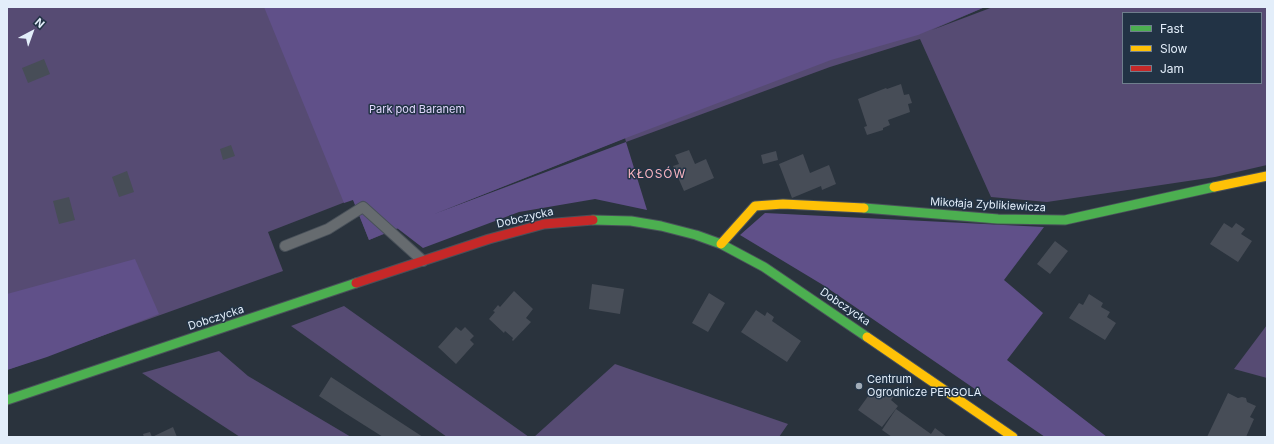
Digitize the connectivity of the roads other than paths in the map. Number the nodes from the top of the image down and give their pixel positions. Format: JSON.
{"nodes":[{"id":1,"x":1267,"y":176,"type":"edge"},
{"id":2,"x":721,"y":244,"type":"junction"},
{"id":3,"x":285,"y":246,"type":"dead end"},
{"id":4,"x":424,"y":261,"type":"junction"},
{"id":5,"x":7,"y":400,"type":"edge"},
{"id":6,"x":1013,"y":437,"type":"edge"}],
"edges":[{"from":1,"to":2,"type":"main road","name":"Mikołaja Zyblikiewicza"},
{"from":2,"to":4,"type":"main road","name":"Dobczycka"},
{"from":2,"to":6,"type":"main road","name":"Dobczycka"},
{"from":3,"to":4,"type":"lane"},
{"from":4,"to":5,"type":"main road","name":"Dobczycka"}]}
